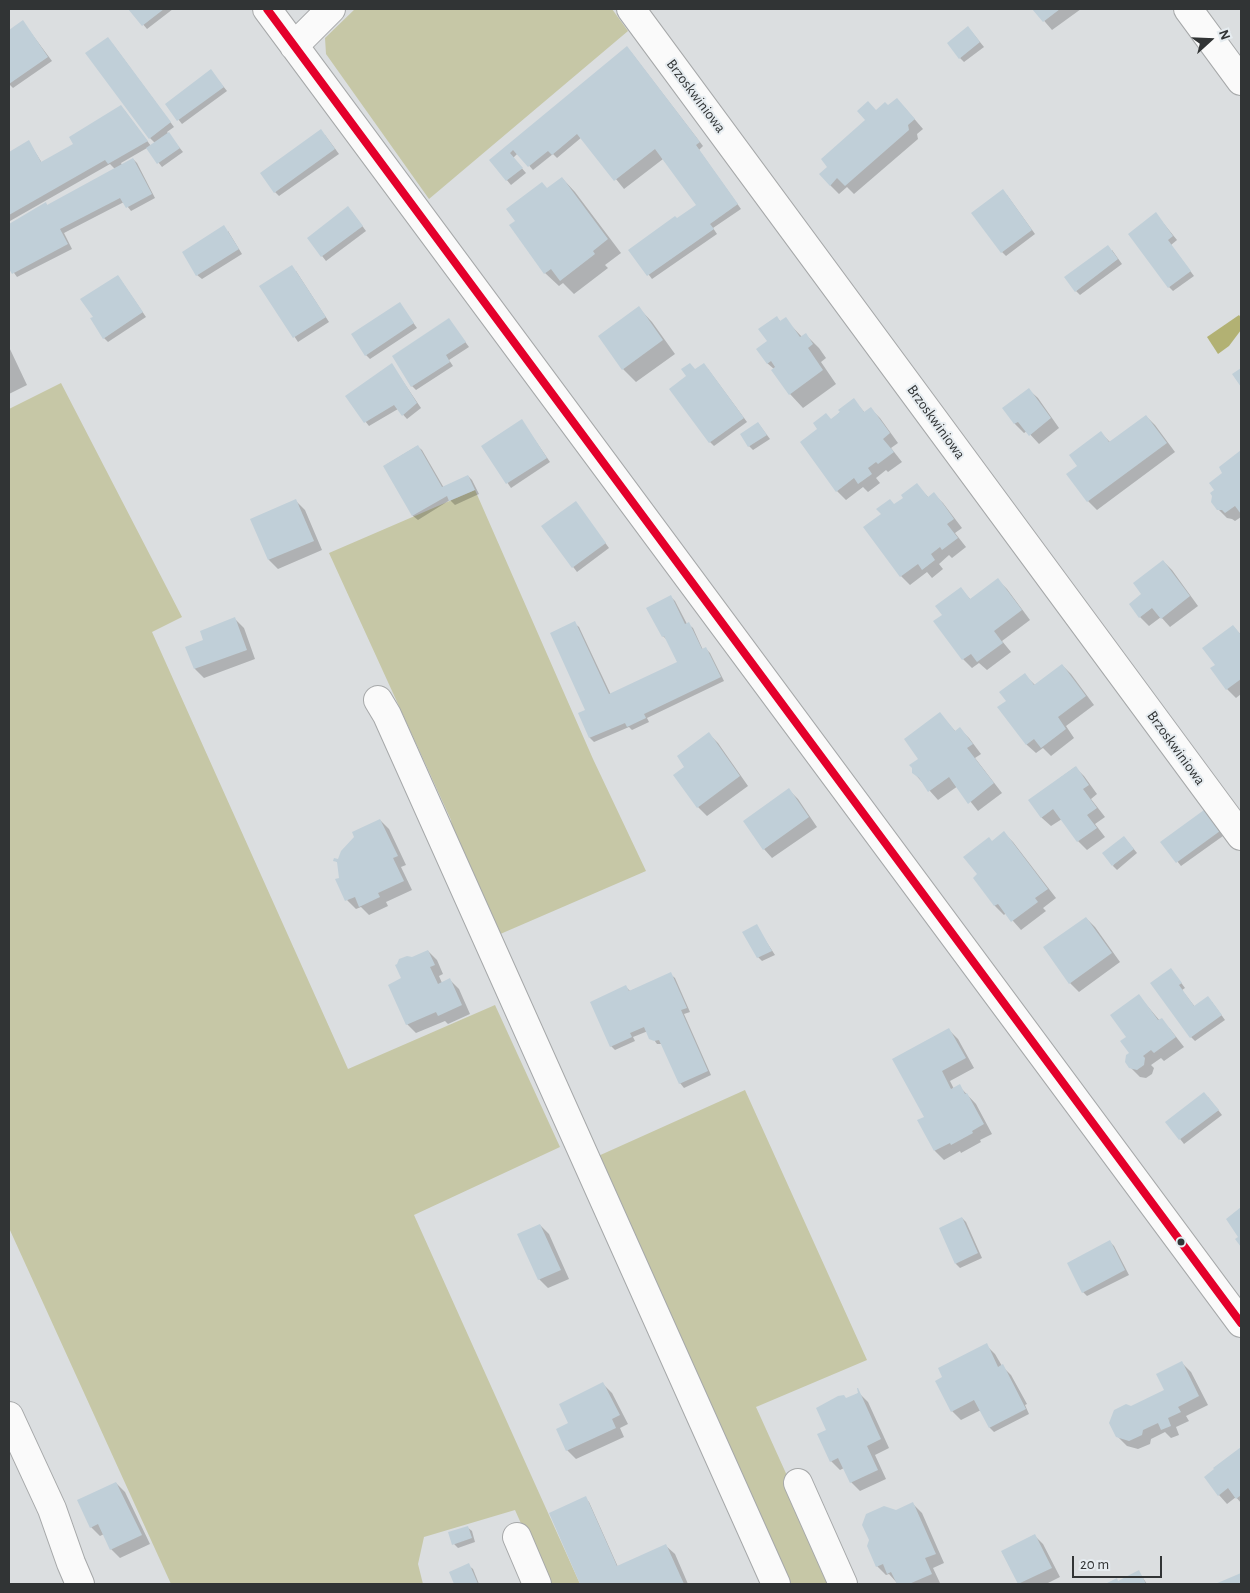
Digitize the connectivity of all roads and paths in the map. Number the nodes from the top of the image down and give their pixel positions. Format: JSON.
{"nodes":[{"id":1,"x":267,"y":9,"type":"edge"},
{"id":2,"x":331,"y":9,"type":"edge"},
{"id":3,"x":631,"y":9,"type":"edge"},
{"id":4,"x":1188,"y":9,"type":"edge"},
{"id":5,"x":294,"y":46,"type":"junction"},
{"id":6,"x":1241,"y":81,"type":"edge"},
{"id":7,"x":378,"y":700,"type":"dead end"},
{"id":8,"x":1241,"y":836,"type":"edge"},
{"id":9,"x":1241,"y":1323,"type":"edge"},
{"id":10,"x":9,"y":1416,"type":"edge"},
{"id":11,"x":798,"y":1483,"type":"dead end"},
{"id":12,"x":517,"y":1537,"type":"dead end"},
{"id":13,"x":80,"y":1584,"type":"edge"},
{"id":14,"x":537,"y":1584,"type":"edge"},
{"id":15,"x":776,"y":1584,"type":"edge"},
{"id":16,"x":843,"y":1584,"type":"edge"}],
"edges":[{"from":1,"to":5,"type":"street"},
{"from":2,"to":5,"type":"street"},
{"from":3,"to":8,"type":"street","name":"Brzoskwiniowa"},
{"from":4,"to":6,"type":"street"},
{"from":5,"to":9,"type":"street"},
{"from":7,"to":15,"type":"street"},
{"from":10,"to":13,"type":"street"},
{"from":11,"to":16,"type":"street"},
{"from":12,"to":14,"type":"street"}]}
